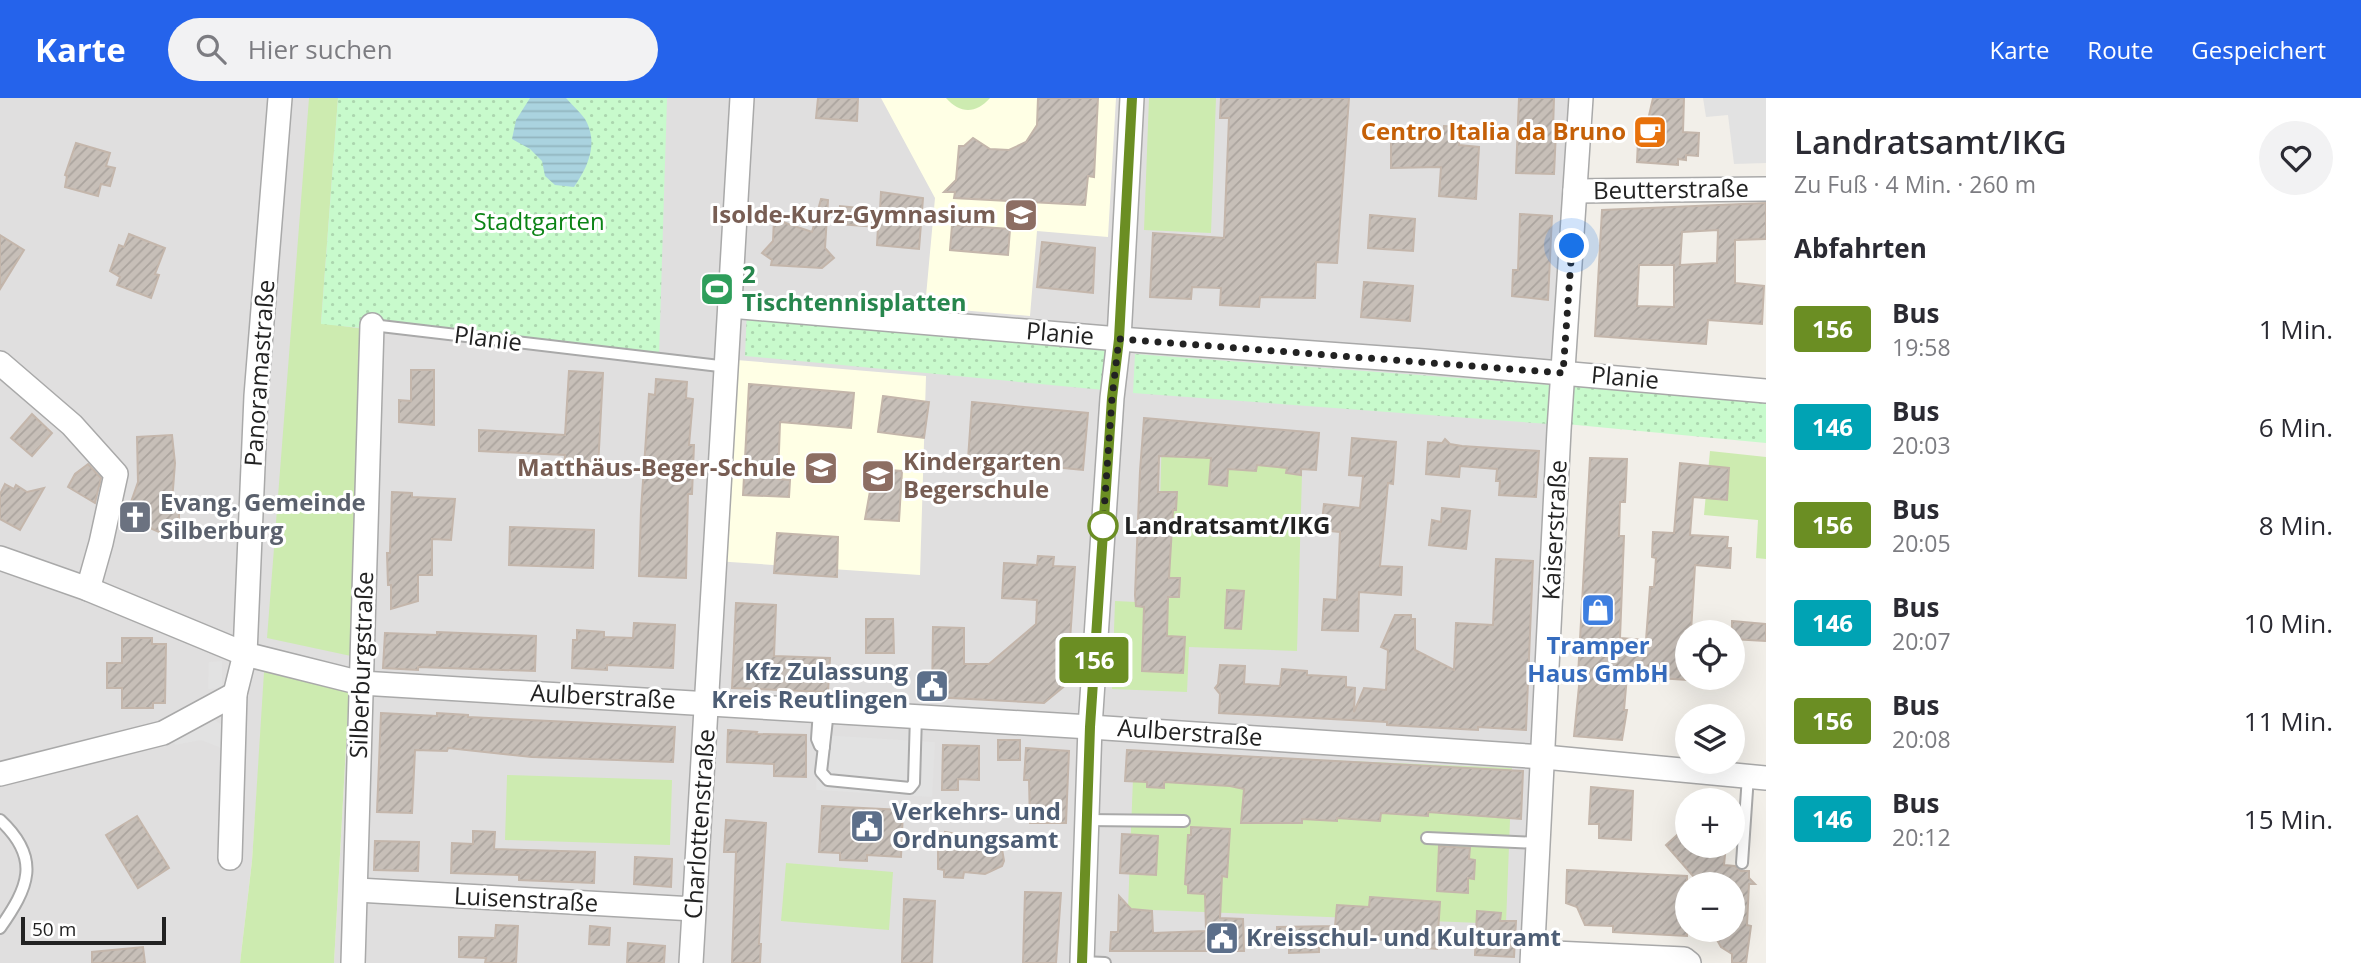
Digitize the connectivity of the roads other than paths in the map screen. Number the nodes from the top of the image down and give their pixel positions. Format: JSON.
{"nodes":[{"id":1,"x":280,"y":98,"type":"edge"},
{"id":2,"x":742,"y":98,"type":"edge"},
{"id":3,"x":1132,"y":98,"type":"edge"},
{"id":4,"x":1581,"y":98,"type":"edge"},
{"id":5,"x":1766,"y":189,"type":"edge"},
{"id":6,"x":1575,"y":191,"type":"junction"},
{"id":7,"x":730,"y":306,"type":"junction"},
{"id":8,"x":372,"y":325,"type":"joint"},
{"id":9,"x":1119,"y":339,"type":"junction"},
{"id":10,"x":0,"y":363,"type":"edge"},
{"id":11,"x":728,"y":367,"type":"junction"},
{"id":12,"x":1563,"y":373,"type":"junction"},
{"id":13,"x":1766,"y":391,"type":"edge"},
{"id":14,"x":0,"y":558,"type":"edge"},
{"id":15,"x":88,"y":589,"type":"junction"},
{"id":16,"x":244,"y":654,"type":"junction"},
{"id":17,"x":361,"y":683,"type":"junction"},
{"id":18,"x":235,"y":694,"type":"junction"},
{"id":19,"x":708,"y":703,"type":"junction"},
{"id":20,"x":823,"y":710,"type":"junction"},
{"id":21,"x":916,"y":716,"type":"junction"},
{"id":22,"x":1090,"y":727,"type":"junction"},
{"id":23,"x":1544,"y":757,"type":"junction"},
{"id":24,"x":0,"y":774,"type":"edge"},
{"id":25,"x":1757,"y":777,"type":"edge"},
{"id":26,"x":0,"y":820,"type":"edge"},
{"id":27,"x":1086,"y":820,"type":"junction"},
{"id":28,"x":1184,"y":821,"type":"dead end"},
{"id":29,"x":1427,"y":838,"type":"dead end"},
{"id":30,"x":1539,"y":843,"type":"junction"},
{"id":31,"x":230,"y":858,"type":"dead end"},
{"id":32,"x":1742,"y":863,"type":"dead end"},
{"id":33,"x":356,"y":890,"type":"junction"},
{"id":34,"x":695,"y":909,"type":"junction"},
{"id":35,"x":0,"y":928,"type":"edge"},
{"id":36,"x":1533,"y":958,"type":"edge"},
{"id":37,"x":353,"y":963,"type":"edge"},
{"id":38,"x":691,"y":963,"type":"edge"},
{"id":39,"x":1082,"y":963,"type":"edge"},
{"id":40,"x":1105,"y":963,"type":"edge"},
{"id":41,"x":1689,"y":963,"type":"edge"}],
"edges":[{"from":1,"to":16,"type":"street","name":"Panoramastraße"},
{"from":2,"to":7,"type":"street","name":"Charlottenstraße"},
{"from":3,"to":9,"type":"street"},
{"from":4,"to":6,"type":"street","name":"Kaiserstraße"},
{"from":5,"to":6,"type":"street","name":"Beutterstraße"},
{"from":6,"to":12,"type":"street","name":"Kaiserstraße"},
{"from":7,"to":9,"type":"street","name":"Planie"},
{"from":7,"to":11,"type":"street","name":"Charlottenstraße"},
{"from":8,"to":11,"type":"lane","name":"Planie"},
{"from":8,"to":17,"type":"street","name":"Silberburgstraße"},
{"from":9,"to":12,"type":"street","name":"Planie"},
{"from":9,"to":22,"type":"street"},
{"from":10,"to":15,"type":"street"},
{"from":11,"to":19,"type":"street","name":"Charlottenstraße"},
{"from":12,"to":13,"type":"street","name":"Planie"},
{"from":12,"to":23,"type":"street","name":"Kaiserstraße"},
{"from":14,"to":15,"type":"street","name":"Aulberstraße"},
{"from":15,"to":16,"type":"street","name":"Aulberstraße"},
{"from":16,"to":17,"type":"street","name":"Aulberstraße"},
{"from":16,"to":18,"type":"street","name":"Panoramastraße"},
{"from":17,"to":19,"type":"street","name":"Aulberstraße"},
{"from":17,"to":33,"type":"street","name":"Silberburgstraße"},
{"from":18,"to":24,"type":"street"},
{"from":18,"to":31,"type":"street","name":"Panoramastraße"},
{"from":19,"to":20,"type":"street","name":"Aulberstraße"},
{"from":19,"to":34,"type":"street","name":"Charlottenstraße"},
{"from":20,"to":21,"type":"street","name":"Aulberstraße"},
{"from":20,"to":21,"type":"lane"},
{"from":21,"to":22,"type":"street","name":"Aulberstraße"},
{"from":22,"to":23,"type":"street","name":"Aulberstraße"},
{"from":22,"to":27,"type":"street"},
{"from":23,"to":25,"type":"street","name":"Aulberstraße"},
{"from":23,"to":30,"type":"street","name":"Kaiserstraße"},
{"from":25,"to":32,"type":"lane"},
{"from":26,"to":35,"type":"lane"},
{"from":27,"to":28,"type":"lane"},
{"from":27,"to":39,"type":"street"},
{"from":29,"to":30,"type":"lane"},
{"from":30,"to":36,"type":"street","name":"Kaiserstraße"},
{"from":33,"to":34,"type":"street","name":"Luisenstraße"},
{"from":33,"to":37,"type":"street","name":"Silberburgstraße"},
{"from":34,"to":38,"type":"street","name":"Charlottenstraße"},
{"from":36,"to":41,"type":"street"},
{"from":39,"to":40,"type":"lane"}]}
